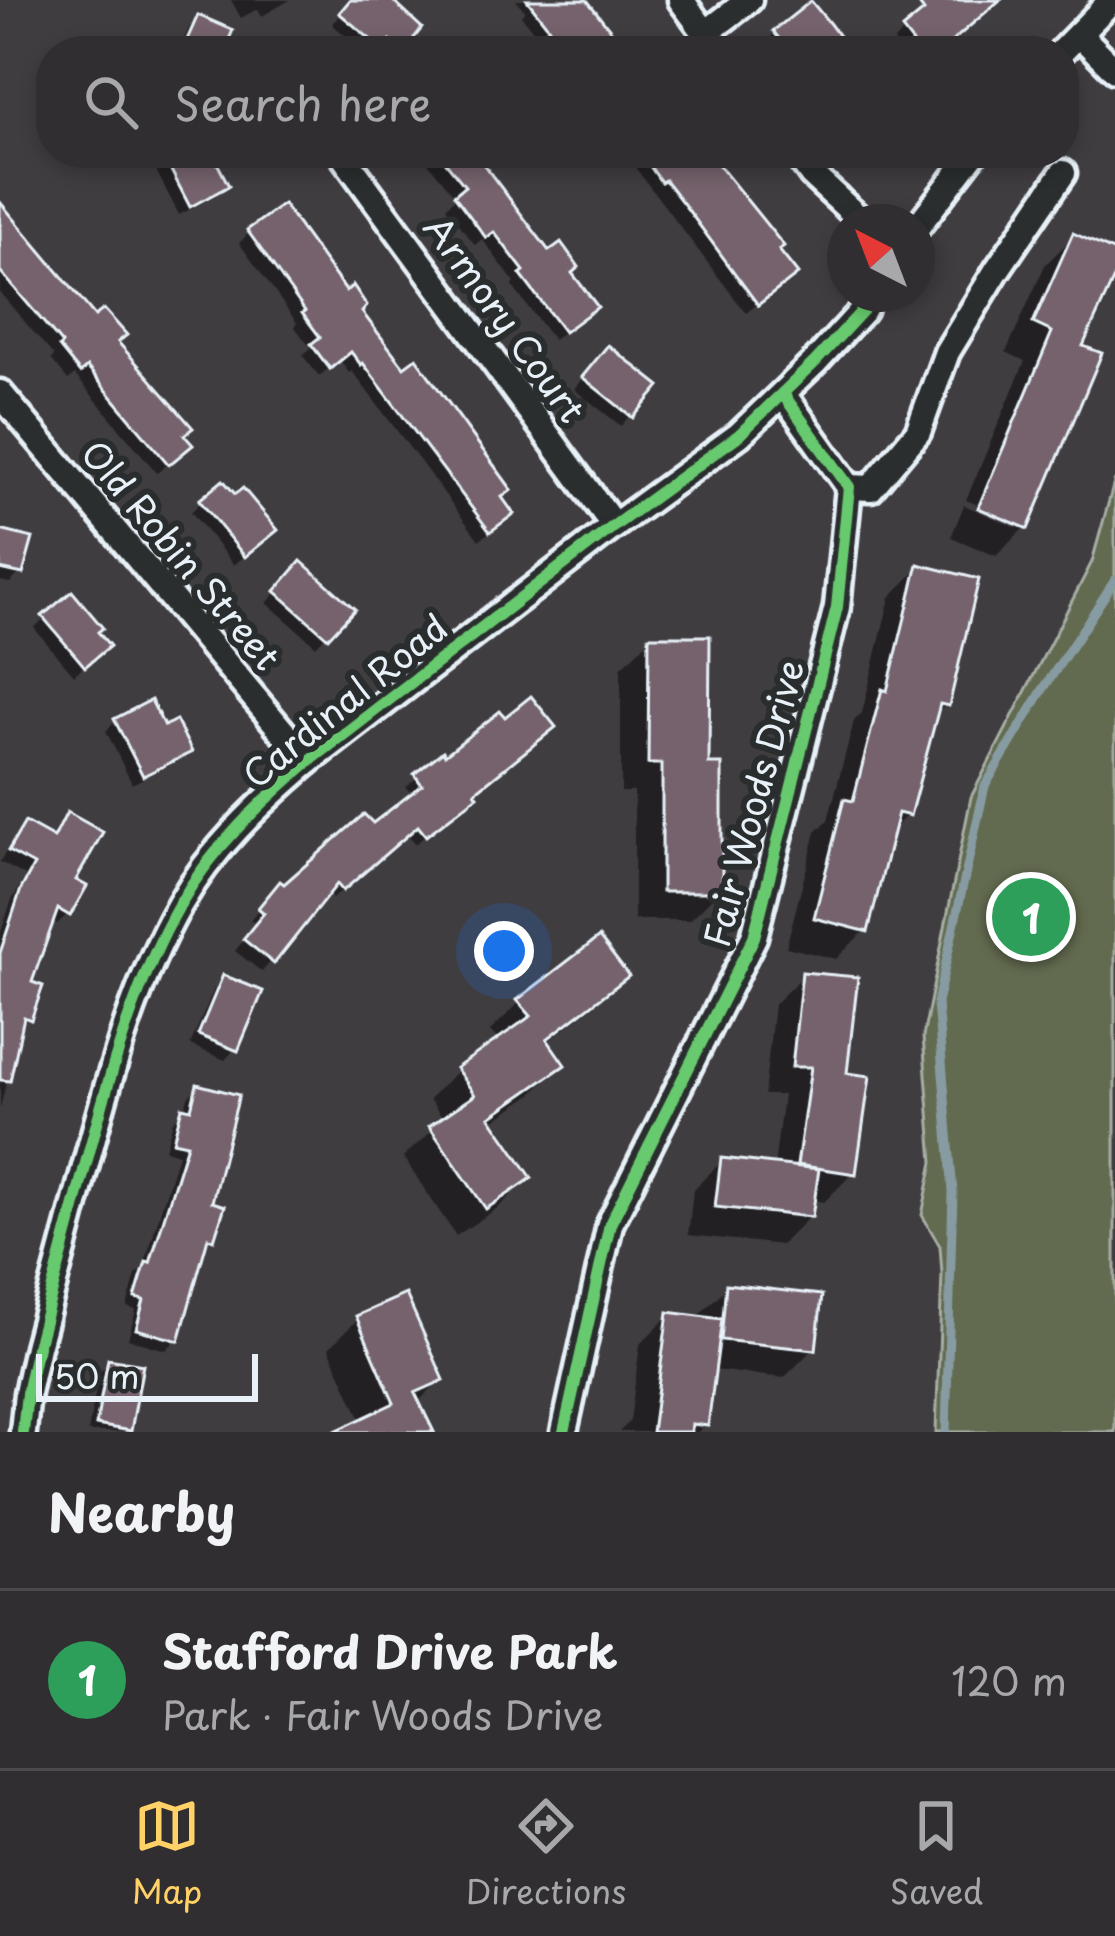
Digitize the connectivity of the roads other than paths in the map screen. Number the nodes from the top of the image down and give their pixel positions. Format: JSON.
{"nodes":[{"id":1,"x":681,"y":0,"type":"edge"},
{"id":2,"x":749,"y":0,"type":"edge"},
{"id":3,"x":1112,"y":0,"type":"edge"},
{"id":4,"x":708,"y":36,"type":"edge"},
{"id":5,"x":718,"y":36,"type":"edge"},
{"id":6,"x":1077,"y":36,"type":"edge"},
{"id":7,"x":1079,"y":47,"type":"edge"},
{"id":8,"x":1115,"y":70,"type":"edge"},
{"id":9,"x":352,"y":168,"type":"edge"},
{"id":10,"x":807,"y":168,"type":"edge"},
{"id":11,"x":962,"y":168,"type":"edge"},
{"id":12,"x":1064,"y":172,"type":"dead end"},
{"id":13,"x":843,"y":204,"type":"edge"},
{"id":14,"x":934,"y":204,"type":"edge"},
{"id":15,"x":861,"y":312,"type":"edge"},
{"id":16,"x":0,"y":393,"type":"edge"},
{"id":17,"x":783,"y":394,"type":"junction"},
{"id":18,"x":849,"y":488,"type":"junction"},
{"id":19,"x":614,"y":526,"type":"junction"},
{"id":20,"x":308,"y":762,"type":"junction"},
{"id":21,"x":23,"y":1432,"type":"edge"},
{"id":22,"x":564,"y":1432,"type":"edge"}],
"edges":[{"from":1,"to":4,"type":"street"},
{"from":2,"to":5,"type":"street"},
{"from":3,"to":6,"type":"street"},
{"from":7,"to":8,"type":"street"},
{"from":9,"to":19,"type":"street","name":"Armory Court"},
{"from":10,"to":13,"type":"street"},
{"from":11,"to":14,"type":"street"},
{"from":12,"to":18,"type":"street"},
{"from":15,"to":17,"type":"street","name":"Cardinal Road"},
{"from":16,"to":20,"type":"street","name":"Old Robin Street"},
{"from":17,"to":18,"type":"street"},
{"from":17,"to":19,"type":"street","name":"Cardinal Road"},
{"from":18,"to":22,"type":"street","name":"Fair Woods Drive"},
{"from":19,"to":20,"type":"street","name":"Cardinal Road"},
{"from":20,"to":21,"type":"street","name":"Cardinal Road"}]}
